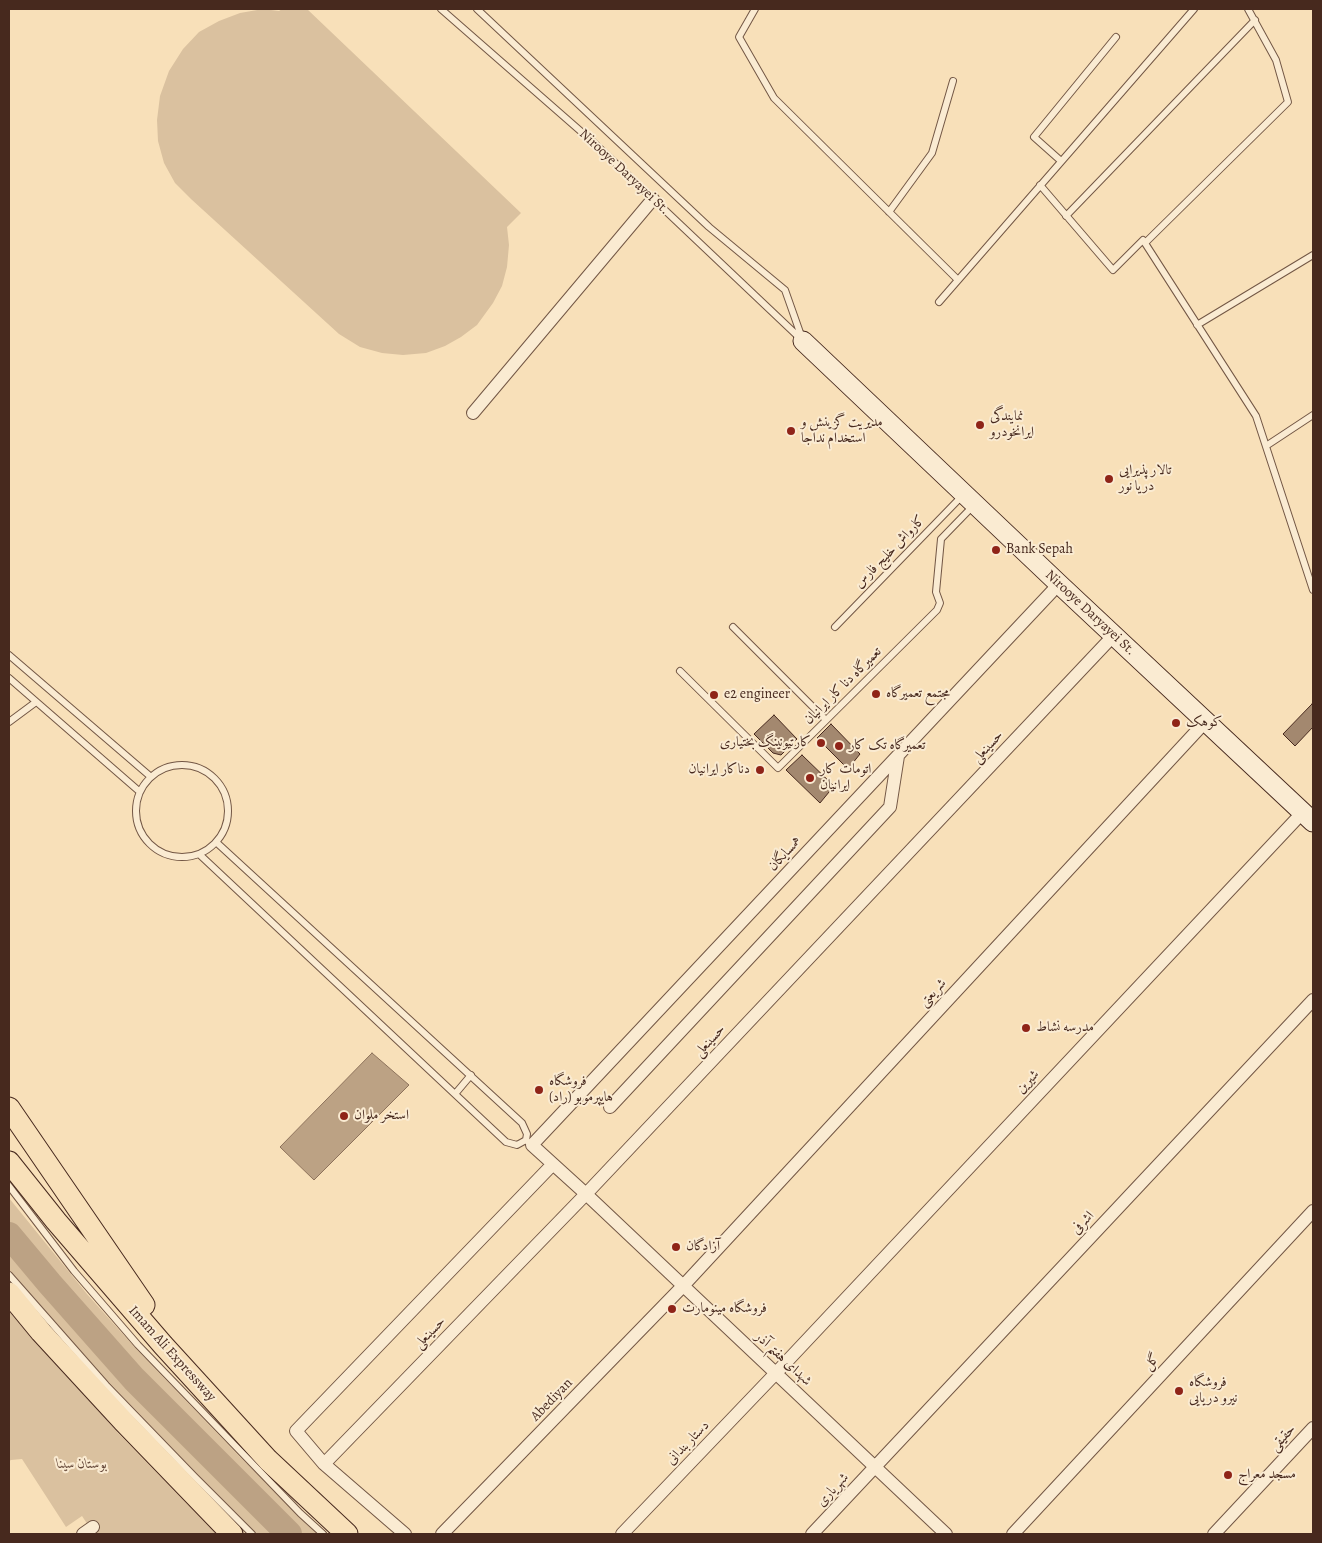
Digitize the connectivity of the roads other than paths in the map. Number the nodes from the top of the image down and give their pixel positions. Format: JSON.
{"nodes":[{"id":1,"x":441,"y":9,"type":"edge"},
{"id":2,"x":477,"y":9,"type":"edge"},
{"id":3,"x":755,"y":9,"type":"edge"},
{"id":4,"x":1194,"y":9,"type":"edge"},
{"id":5,"x":1248,"y":9,"type":"edge"},
{"id":6,"x":1254,"y":20,"type":"junction"},
{"id":7,"x":1116,"y":37,"type":"dead end"},
{"id":8,"x":953,"y":81,"type":"dead end"},
{"id":9,"x":1061,"y":161,"type":"junction"},
{"id":10,"x":1040,"y":185,"type":"junction"},
{"id":11,"x":653,"y":199,"type":"junction"},
{"id":12,"x":889,"y":212,"type":"junction"},
{"id":13,"x":1066,"y":216,"type":"junction"},
{"id":14,"x":1145,"y":243,"type":"junction"},
{"id":15,"x":1313,"y":255,"type":"edge"},
{"id":16,"x":958,"y":280,"type":"junction"},
{"id":17,"x":939,"y":302,"type":"dead end"},
{"id":18,"x":1198,"y":325,"type":"junction"},
{"id":19,"x":803,"y":341,"type":"junction"},
{"id":20,"x":473,"y":413,"type":"dead end"},
{"id":21,"x":1313,"y":416,"type":"edge"},
{"id":22,"x":1266,"y":446,"type":"junction"},
{"id":23,"x":969,"y":499,"type":"junction"},
{"id":24,"x":1059,"y":584,"type":"junction"},
{"id":25,"x":1313,"y":590,"type":"edge"},
{"id":26,"x":732,"y":627,"type":"dead end"},
{"id":27,"x":835,"y":627,"type":"dead end"},
{"id":28,"x":1114,"y":635,"type":"junction"},
{"id":29,"x":9,"y":656,"type":"edge"},
{"id":30,"x":680,"y":671,"type":"dead end"},
{"id":31,"x":9,"y":678,"type":"edge"},
{"id":32,"x":36,"y":702,"type":"junction"},
{"id":33,"x":826,"y":720,"type":"junction"},
{"id":34,"x":1206,"y":721,"type":"junction"},
{"id":35,"x":9,"y":722,"type":"edge"},
{"id":36,"x":898,"y":756,"type":"junction"},
{"id":37,"x":152,"y":777,"type":"junction"},
{"id":38,"x":140,"y":792,"type":"junction"},
{"id":39,"x":1308,"y":817,"type":"edge"},
{"id":40,"x":216,"y":842,"type":"junction"},
{"id":41,"x":199,"y":854,"type":"junction"},
{"id":42,"x":1313,"y":1000,"type":"edge"},
{"id":43,"x":471,"y":1075,"type":"junction"},
{"id":44,"x":454,"y":1094,"type":"junction"},
{"id":45,"x":610,"y":1107,"type":"dead end"},
{"id":46,"x":9,"y":1108,"type":"edge"},
{"id":47,"x":529,"y":1143,"type":"junction"},
{"id":48,"x":9,"y":1162,"type":"edge"},
{"id":49,"x":553,"y":1164,"type":"junction"},
{"id":50,"x":9,"y":1186,"type":"edge"},
{"id":51,"x":586,"y":1194,"type":"junction"},
{"id":52,"x":1313,"y":1211,"type":"edge"},
{"id":53,"x":9,"y":1274,"type":"edge"},
{"id":54,"x":683,"y":1286,"type":"junction"},
{"id":55,"x":9,"y":1293,"type":"edge"},
{"id":56,"x":776,"y":1373,"type":"junction"},
{"id":57,"x":226,"y":1415,"type":"junction"},
{"id":58,"x":1313,"y":1428,"type":"edge"},
{"id":59,"x":324,"y":1464,"type":"junction"},
{"id":60,"x":875,"y":1467,"type":"junction"},
{"id":61,"x":232,"y":1534,"type":"edge"},
{"id":62,"x":252,"y":1534,"type":"edge"},
{"id":63,"x":323,"y":1534,"type":"edge"},
{"id":64,"x":347,"y":1534,"type":"edge"},
{"id":65,"x":405,"y":1534,"type":"edge"},
{"id":66,"x":442,"y":1534,"type":"edge"},
{"id":67,"x":622,"y":1534,"type":"edge"},
{"id":68,"x":812,"y":1534,"type":"edge"},
{"id":69,"x":946,"y":1534,"type":"edge"},
{"id":70,"x":1013,"y":1534,"type":"edge"},
{"id":71,"x":1214,"y":1534,"type":"edge"}],
"edges":[{"from":1,"to":11,"type":"lane","name":"Nirooye Daryayei St."},
{"from":2,"to":19,"type":"lane","name":"Nirooye Daryayei St."},
{"from":3,"to":12,"type":"lane"},
{"from":4,"to":9,"type":"lane"},
{"from":5,"to":6,"type":"lane"},
{"from":6,"to":13,"type":"lane"},
{"from":6,"to":14,"type":"lane"},
{"from":7,"to":9,"type":"lane"},
{"from":8,"to":12,"type":"lane"},
{"from":9,"to":10,"type":"lane"},
{"from":10,"to":13,"type":"lane"},
{"from":10,"to":16,"type":"lane"},
{"from":11,"to":19,"type":"lane","name":"Nirooye Daryayei St."},
{"from":11,"to":20,"type":"street"},
{"from":12,"to":16,"type":"lane"},
{"from":13,"to":14,"type":"lane"},
{"from":14,"to":18,"type":"lane"},
{"from":15,"to":18,"type":"lane"},
{"from":16,"to":17,"type":"lane"},
{"from":18,"to":22,"type":"lane"},
{"from":19,"to":23,"type":"main road","name":"Nirooye Daryayei St."},
{"from":21,"to":22,"type":"lane"},
{"from":22,"to":25,"type":"lane"},
{"from":23,"to":24,"type":"main road","name":"Nirooye Daryayei St."},
{"from":23,"to":27,"type":"lane","name":"کارواش خلیج فارس"},
{"from":23,"to":33,"type":"lane","name":"تعمیرگاه دنا کار ایرانیان"},
{"from":24,"to":28,"type":"main road","name":"Nirooye Daryayei St."},
{"from":24,"to":36,"type":"street","name":"همسایگان"},
{"from":26,"to":33,"type":"lane"},
{"from":28,"to":34,"type":"main road","name":"Nirooye Daryayei St."},
{"from":28,"to":51,"type":"street","name":"حسینعلی"},
{"from":29,"to":37,"type":"lane"},
{"from":30,"to":33,"type":"lane","name":"تعمیرگاه دنا کار ایرانیان"},
{"from":31,"to":32,"type":"lane"},
{"from":32,"to":35,"type":"lane"},
{"from":32,"to":38,"type":"lane"},
{"from":34,"to":39,"type":"main road","name":"Nirooye Daryayei St."},
{"from":34,"to":54,"type":"street","name":"شریعتی"},
{"from":36,"to":45,"type":"street"},
{"from":36,"to":47,"type":"street","name":"همسایگان"},
{"from":37,"to":38,"type":"lane"},
{"from":37,"to":40,"type":"lane"},
{"from":38,"to":41,"type":"lane"},
{"from":39,"to":56,"type":"street","name":"شیرین"},
{"from":40,"to":41,"type":"lane"},
{"from":40,"to":43,"type":"lane"},
{"from":41,"to":44,"type":"lane"},
{"from":42,"to":60,"type":"street","name":"اشرفی"},
{"from":43,"to":44,"type":"lane"},
{"from":43,"to":47,"type":"lane"},
{"from":44,"to":47,"type":"lane"},
{"from":46,"to":57,"type":"highway"},
{"from":47,"to":49,"type":"street","name":"شهدای هفتم آذر"},
{"from":48,"to":57,"type":"highway","name":"Imam Ali Expressway"},
{"from":49,"to":51,"type":"street","name":"شهدای هفتم آذر"},
{"from":49,"to":59,"type":"street"},
{"from":50,"to":63,"type":"lane"},
{"from":51,"to":54,"type":"street","name":"شهدای هفتم آذر"},
{"from":51,"to":59,"type":"street","name":"حسینعلی"},
{"from":52,"to":70,"type":"street","name":"گل"},
{"from":53,"to":62,"type":"lane"},
{"from":54,"to":56,"type":"street","name":"شهدای هفتم آذر"},
{"from":54,"to":66,"type":"street","name":"Abediyan"},
{"from":55,"to":61,"type":"highway"},
{"from":56,"to":60,"type":"street","name":"شهدای هفتم آذر"},
{"from":56,"to":67,"type":"street","name":"دستار بندانی"},
{"from":57,"to":64,"type":"highway","name":"Imam Ali Expressway"},
{"from":58,"to":71,"type":"street","name":"حقیقی"},
{"from":59,"to":65,"type":"street"},
{"from":60,"to":68,"type":"street","name":"شهریاری"},
{"from":60,"to":69,"type":"street","name":"شهدای هفتم آذر"}]}
